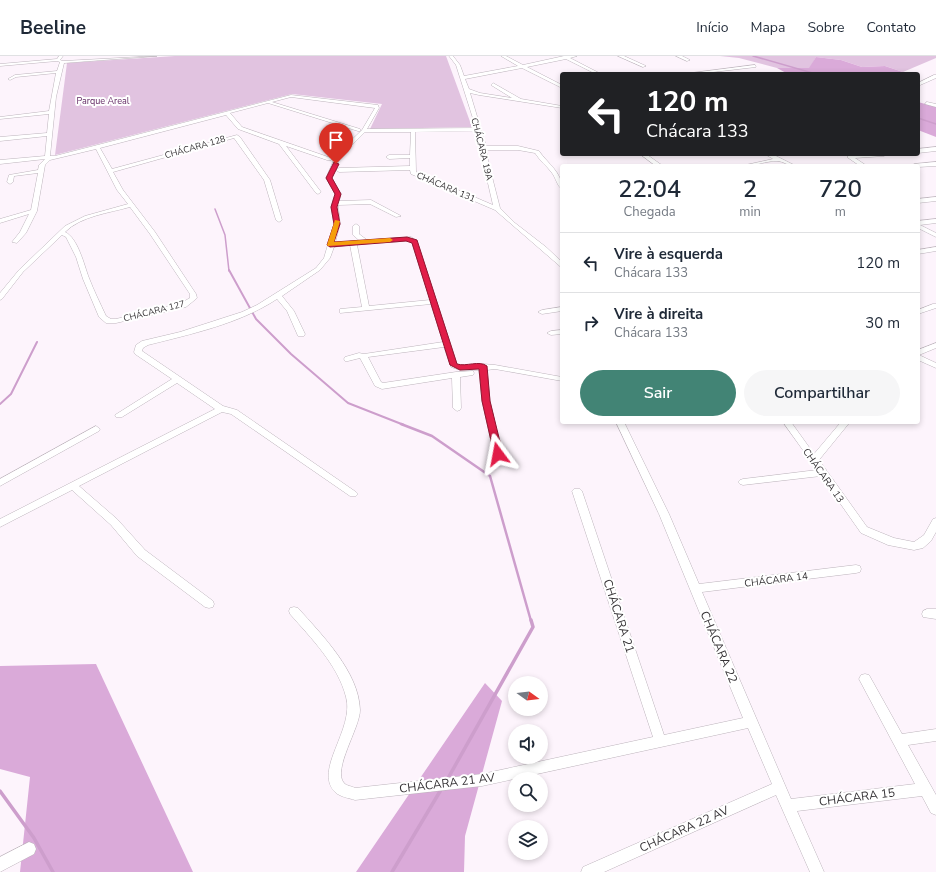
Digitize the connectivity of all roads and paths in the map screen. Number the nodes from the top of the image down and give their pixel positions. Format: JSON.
{"nodes":[{"id":1,"x":153,"y":56,"type":"edge"},
{"id":2,"x":451,"y":56,"type":"edge"},
{"id":3,"x":503,"y":56,"type":"edge"},
{"id":4,"x":575,"y":56,"type":"edge"},
{"id":5,"x":620,"y":56,"type":"edge"},
{"id":6,"x":678,"y":56,"type":"edge"},
{"id":7,"x":123,"y":57,"type":"edge"},
{"id":8,"x":564,"y":57,"type":"edge"},
{"id":9,"x":94,"y":58,"type":"edge"},
{"id":10,"x":60,"y":59,"type":"edge"},
{"id":11,"x":688,"y":60,"type":"dead end"},
{"id":12,"x":0,"y":65,"type":"edge"},
{"id":13,"x":521,"y":66,"type":"junction"},
{"id":14,"x":644,"y":66,"type":"dead end"},
{"id":15,"x":755,"y":66,"type":"dead end"},
{"id":16,"x":728,"y":69,"type":"junction"},
{"id":17,"x":58,"y":72,"type":"junction"},
{"id":18,"x":595,"y":72,"type":"edge"},
{"id":19,"x":702,"y":72,"type":"edge"},
{"id":20,"x":733,"y":72,"type":"edge"},
{"id":21,"x":936,"y":76,"type":"edge"},
{"id":22,"x":462,"y":78,"type":"junction"},
{"id":23,"x":10,"y":79,"type":"dead end"},
{"id":24,"x":493,"y":84,"type":"dead end"},
{"id":25,"x":920,"y":84,"type":"edge"},
{"id":26,"x":560,"y":86,"type":"edge"},
{"id":27,"x":466,"y":90,"type":"junction"},
{"id":28,"x":484,"y":95,"type":"junction"},
{"id":29,"x":469,"y":97,"type":"junction"},
{"id":30,"x":521,"y":101,"type":"junction"},
{"id":31,"x":269,"y":102,"type":"junction"},
{"id":32,"x":927,"y":103,"type":"dead end"},
{"id":33,"x":936,"y":106,"type":"edge"},
{"id":34,"x":560,"y":107,"type":"edge"},
{"id":35,"x":52,"y":112,"type":"junction"},
{"id":36,"x":227,"y":113,"type":"junction"},
{"id":37,"x":11,"y":117,"type":"junction"},
{"id":38,"x":0,"y":118,"type":"edge"},
{"id":39,"x":0,"y":124,"type":"edge"},
{"id":40,"x":478,"y":129,"type":"junction"},
{"id":41,"x":413,"y":130,"type":"junction"},
{"id":42,"x":361,"y":131,"type":"junction"},
{"id":43,"x":50,"y":134,"type":"junction"},
{"id":44,"x":0,"y":139,"type":"edge"},
{"id":45,"x":281,"y":143,"type":"junction"},
{"id":46,"x":98,"y":148,"type":"junction"},
{"id":47,"x":484,"y":148,"type":"junction"},
{"id":48,"x":936,"y":149,"type":"edge"},
{"id":49,"x":920,"y":150,"type":"edge"},
{"id":50,"x":389,"y":156,"type":"dead end"},
{"id":51,"x":413,"y":156,"type":"junction"},
{"id":52,"x":648,"y":156,"type":"edge"},
{"id":53,"x":772,"y":156,"type":"edge"},
{"id":54,"x":849,"y":156,"type":"edge"},
{"id":55,"x":48,"y":158,"type":"junction"},
{"id":56,"x":329,"y":159,"type":"dead end"},
{"id":57,"x":779,"y":159,"type":"junction"},
{"id":58,"x":0,"y":162,"type":"edge"},
{"id":59,"x":658,"y":164,"type":"edge"},
{"id":60,"x":754,"y":164,"type":"edge"},
{"id":61,"x":789,"y":164,"type":"edge"},
{"id":62,"x":861,"y":164,"type":"edge"},
{"id":63,"x":936,"y":164,"type":"edge"},
{"id":64,"x":920,"y":165,"type":"edge"},
{"id":65,"x":413,"y":168,"type":"junction"},
{"id":66,"x":339,"y":170,"type":"dead end"},
{"id":67,"x":40,"y":171,"type":"junction"},
{"id":68,"x":110,"y":171,"type":"junction"},
{"id":69,"x":10,"y":182,"type":"dead end"},
{"id":70,"x":560,"y":183,"type":"edge"},
{"id":71,"x":318,"y":192,"type":"dead end"},
{"id":72,"x":936,"y":199,"type":"edge"},
{"id":73,"x":920,"y":201,"type":"edge"},
{"id":74,"x":335,"y":203,"type":"junction"},
{"id":75,"x":130,"y":205,"type":"junction"},
{"id":76,"x":497,"y":208,"type":"junction"},
{"id":77,"x":34,"y":211,"type":"junction"},
{"id":78,"x":398,"y":216,"type":"dead end"},
{"id":79,"x":279,"y":220,"type":"dead end"},
{"id":80,"x":936,"y":221,"type":"edge"},
{"id":81,"x":0,"y":222,"type":"edge"},
{"id":82,"x":920,"y":225,"type":"edge"},
{"id":83,"x":356,"y":226,"type":"dead end"},
{"id":84,"x":920,"y":226,"type":"edge"},
{"id":85,"x":62,"y":233,"type":"junction"},
{"id":86,"x":936,"y":235,"type":"edge"},
{"id":87,"x":15,"y":242,"type":"dead end"},
{"id":88,"x":365,"y":242,"type":"junction"},
{"id":89,"x":353,"y":243,"type":"junction"},
{"id":90,"x":330,"y":245,"type":"junction"},
{"id":91,"x":936,"y":249,"type":"edge"},
{"id":92,"x":920,"y":252,"type":"edge"},
{"id":93,"x":560,"y":264,"type":"edge"},
{"id":94,"x":278,"y":296,"type":"junction"},
{"id":95,"x":0,"y":298,"type":"edge"},
{"id":96,"x":433,"y":302,"type":"junction"},
{"id":97,"x":920,"y":304,"type":"edge"},
{"id":98,"x":936,"y":306,"type":"edge"},
{"id":99,"x":366,"y":309,"type":"junction"},
{"id":100,"x":560,"y":309,"type":"edge"},
{"id":101,"x":926,"y":309,"type":"junction"},
{"id":102,"x":343,"y":311,"type":"dead end"},
{"id":103,"x":920,"y":311,"type":"edge"},
{"id":104,"x":542,"y":312,"type":"dead end"},
{"id":105,"x":560,"y":332,"type":"edge"},
{"id":106,"x":551,"y":333,"type":"dead end"},
{"id":107,"x":300,"y":334,"type":"dead end"},
{"id":108,"x":447,"y":344,"type":"junction"},
{"id":109,"x":936,"y":345,"type":"edge"},
{"id":110,"x":920,"y":352,"type":"edge"},
{"id":111,"x":367,"y":354,"type":"dead end"},
{"id":112,"x":348,"y":358,"type":"dead end"},
{"id":113,"x":920,"y":358,"type":"edge"},
{"id":114,"x":936,"y":366,"type":"edge"},
{"id":115,"x":483,"y":369,"type":"junction"},
{"id":116,"x":456,"y":374,"type":"junction"},
{"id":117,"x":178,"y":379,"type":"junction"},
{"id":118,"x":560,"y":379,"type":"edge"},
{"id":119,"x":457,"y":408,"type":"dead end"},
{"id":120,"x":221,"y":409,"type":"junction"},
{"id":121,"x":119,"y":415,"type":"dead end"},
{"id":122,"x":621,"y":424,"type":"edge"},
{"id":123,"x":788,"y":424,"type":"edge"},
{"id":124,"x":844,"y":424,"type":"edge"},
{"id":125,"x":96,"y":429,"type":"dead end"},
{"id":126,"x":498,"y":454,"type":"dead end"},
{"id":127,"x":814,"y":460,"type":"junction"},
{"id":128,"x":822,"y":473,"type":"junction"},
{"id":129,"x":743,"y":482,"type":"dead end"},
{"id":130,"x":0,"y":483,"type":"edge"},
{"id":131,"x":73,"y":486,"type":"junction"},
{"id":132,"x":577,"y":491,"type":"dead end"},
{"id":133,"x":353,"y":494,"type":"dead end"},
{"id":134,"x":936,"y":522,"type":"edge"},
{"id":135,"x":0,"y":523,"type":"edge"},
{"id":136,"x":856,"y":569,"type":"dead end"},
{"id":137,"x":695,"y":589,"type":"junction"},
{"id":138,"x":209,"y":604,"type":"dead end"},
{"id":139,"x":294,"y":611,"type":"dead end"},
{"id":140,"x":865,"y":679,"type":"dead end"},
{"id":141,"x":751,"y":722,"type":"junction"},
{"id":142,"x":936,"y":735,"type":"edge"},
{"id":143,"x":900,"y":740,"type":"junction"},
{"id":144,"x":660,"y":741,"type":"junction"},
{"id":145,"x":780,"y":787,"type":"junction"},
{"id":146,"x":925,"y":789,"type":"junction"},
{"id":147,"x":788,"y":806,"type":"junction"},
{"id":148,"x":936,"y":808,"type":"edge"},
{"id":149,"x":29,"y":849,"type":"dead end"},
{"id":150,"x":0,"y":865,"type":"edge"},
{"id":151,"x":588,"y":872,"type":"edge"},
{"id":152,"x":817,"y":872,"type":"edge"}],
"edges":[{"from":1,"to":7,"type":"street"},
{"from":2,"to":22,"type":"street","name":"CHÁCARA 19A"},
{"from":3,"to":13,"type":"street"},
{"from":4,"to":8,"type":"street"},
{"from":5,"to":14,"type":"street"},
{"from":6,"to":11,"type":"street"},
{"from":7,"to":9,"type":"street"},
{"from":8,"to":13,"type":"street"},
{"from":8,"to":18,"type":"street"},
{"from":9,"to":10,"type":"street"},
{"from":10,"to":12,"type":"street"},
{"from":10,"to":17,"type":"street"},
{"from":13,"to":22,"type":"street"},
{"from":13,"to":26,"type":"street"},
{"from":15,"to":16,"type":"street"},
{"from":16,"to":19,"type":"street"},
{"from":16,"to":20,"type":"street"},
{"from":17,"to":23,"type":"street"},
{"from":17,"to":35,"type":"street"},
{"from":21,"to":25,"type":"street"},
{"from":22,"to":27,"type":"street","name":"CHÁCARA 19A"},
{"from":24,"to":30,"type":"street"},
{"from":27,"to":28,"type":"street"},
{"from":27,"to":29,"type":"street","name":"CHÁCARA 19A"},
{"from":28,"to":29,"type":"street"},
{"from":28,"to":30,"type":"street"},
{"from":29,"to":40,"type":"street","name":"CHÁCARA 19A"},
{"from":30,"to":34,"type":"street"},
{"from":31,"to":36,"type":"street"},
{"from":31,"to":42,"type":"street"},
{"from":31,"to":42,"type":"street"},
{"from":32,"to":33,"type":"street"},
{"from":35,"to":37,"type":"street"},
{"from":35,"to":43,"type":"street"},
{"from":36,"to":45,"type":"street"},
{"from":36,"to":46,"type":"street"},
{"from":37,"to":38,"type":"street"},
{"from":37,"to":39,"type":"street"},
{"from":40,"to":41,"type":"street"},
{"from":40,"to":47,"type":"street","name":"CHÁCARA 19A"},
{"from":41,"to":42,"type":"street"},
{"from":41,"to":51,"type":"street","name":"CHÁCARA 131"},
{"from":42,"to":74,"type":"street"},
{"from":43,"to":44,"type":"street"},
{"from":43,"to":55,"type":"street"},
{"from":45,"to":56,"type":"street"},
{"from":45,"to":71,"type":"street"},
{"from":46,"to":55,"type":"street"},
{"from":46,"to":68,"type":"street","name":"CHÁCARA 127"},
{"from":47,"to":70,"type":"street"},
{"from":47,"to":76,"type":"street","name":"CHÁCARA 19A"},
{"from":48,"to":49,"type":"street"},
{"from":50,"to":51,"type":"street"},
{"from":51,"to":65,"type":"street","name":"CHÁCARA 131"},
{"from":52,"to":59,"type":"street"},
{"from":53,"to":57,"type":"street"},
{"from":54,"to":62,"type":"street"},
{"from":55,"to":58,"type":"street"},
{"from":55,"to":67,"type":"street"},
{"from":57,"to":60,"type":"street"},
{"from":57,"to":61,"type":"street"},
{"from":63,"to":64,"type":"street"},
{"from":65,"to":66,"type":"street"},
{"from":65,"to":76,"type":"street","name":"CHÁCARA 131"},
{"from":67,"to":69,"type":"street"},
{"from":67,"to":77,"type":"street"},
{"from":68,"to":75,"type":"street","name":"CHÁCARA 127"},
{"from":68,"to":79,"type":"street","name":"CHÁCARA 128"},
{"from":72,"to":73,"type":"street"},
{"from":74,"to":78,"type":"street"},
{"from":74,"to":90,"type":"street"},
{"from":75,"to":85,"type":"street"},
{"from":75,"to":85,"type":"street","name":"CHÁCARA 127"},
{"from":76,"to":93,"type":"street"},
{"from":77,"to":81,"type":"street"},
{"from":77,"to":87,"type":"street"},
{"from":80,"to":82,"type":"street"},
{"from":83,"to":88,"type":"street"},
{"from":84,"to":86,"type":"street"},
{"from":85,"to":95,"type":"street"},
{"from":88,"to":89,"type":"street"},
{"from":88,"to":96,"type":"street"},
{"from":89,"to":90,"type":"street"},
{"from":89,"to":99,"type":"street"},
{"from":90,"to":94,"type":"street"},
{"from":91,"to":92,"type":"street"},
{"from":94,"to":107,"type":"street"},
{"from":94,"to":117,"type":"street"},
{"from":96,"to":99,"type":"street"},
{"from":96,"to":108,"type":"street"},
{"from":97,"to":101,"type":"street"},
{"from":98,"to":101,"type":"street"},
{"from":99,"to":102,"type":"street"},
{"from":100,"to":104,"type":"street"},
{"from":101,"to":103,"type":"street"},
{"from":105,"to":106,"type":"street"},
{"from":108,"to":111,"type":"street"},
{"from":108,"to":115,"type":"street"},
{"from":109,"to":110,"type":"street"},
{"from":112,"to":116,"type":"street"},
{"from":113,"to":114,"type":"street"},
{"from":115,"to":116,"type":"street"},
{"from":115,"to":118,"type":"street"},
{"from":115,"to":126,"type":"street"},
{"from":116,"to":119,"type":"street"},
{"from":117,"to":120,"type":"street"},
{"from":117,"to":121,"type":"street"},
{"from":120,"to":131,"type":"street"},
{"from":120,"to":133,"type":"street"},
{"from":122,"to":137,"type":"street","name":"CHÁCARA 22"},
{"from":123,"to":127,"type":"street","name":"CHÁCARA 13"},
{"from":124,"to":127,"type":"street"},
{"from":125,"to":130,"type":"street"},
{"from":127,"to":128,"type":"street","name":"CHÁCARA 13"},
{"from":128,"to":129,"type":"street"},
{"from":128,"to":134,"type":"street","name":"CHÁCARA 13"},
{"from":131,"to":135,"type":"street"},
{"from":131,"to":138,"type":"street"},
{"from":132,"to":144,"type":"street","name":"CHÁCARA 21"},
{"from":136,"to":137,"type":"street","name":"CHÁCARA 14"},
{"from":137,"to":141,"type":"street","name":"CHÁCARA 22"},
{"from":139,"to":144,"type":"street","name":"CHÁCARA 21 AV"},
{"from":140,"to":143,"type":"street"},
{"from":141,"to":144,"type":"street","name":"CHÁCARA 21 AV"},
{"from":141,"to":145,"type":"street","name":"CHÁCARA 22"},
{"from":142,"to":143,"type":"street"},
{"from":143,"to":146,"type":"street"},
{"from":145,"to":147,"type":"street","name":"CHÁCARA 22"},
{"from":145,"to":151,"type":"street","name":"CHÁCARA 22 AV"},
{"from":146,"to":147,"type":"street","name":"CHÁCARA 15"},
{"from":146,"to":148,"type":"street"},
{"from":147,"to":152,"type":"street","name":"CHÁCARA 22"},
{"from":149,"to":150,"type":"street"}]}
